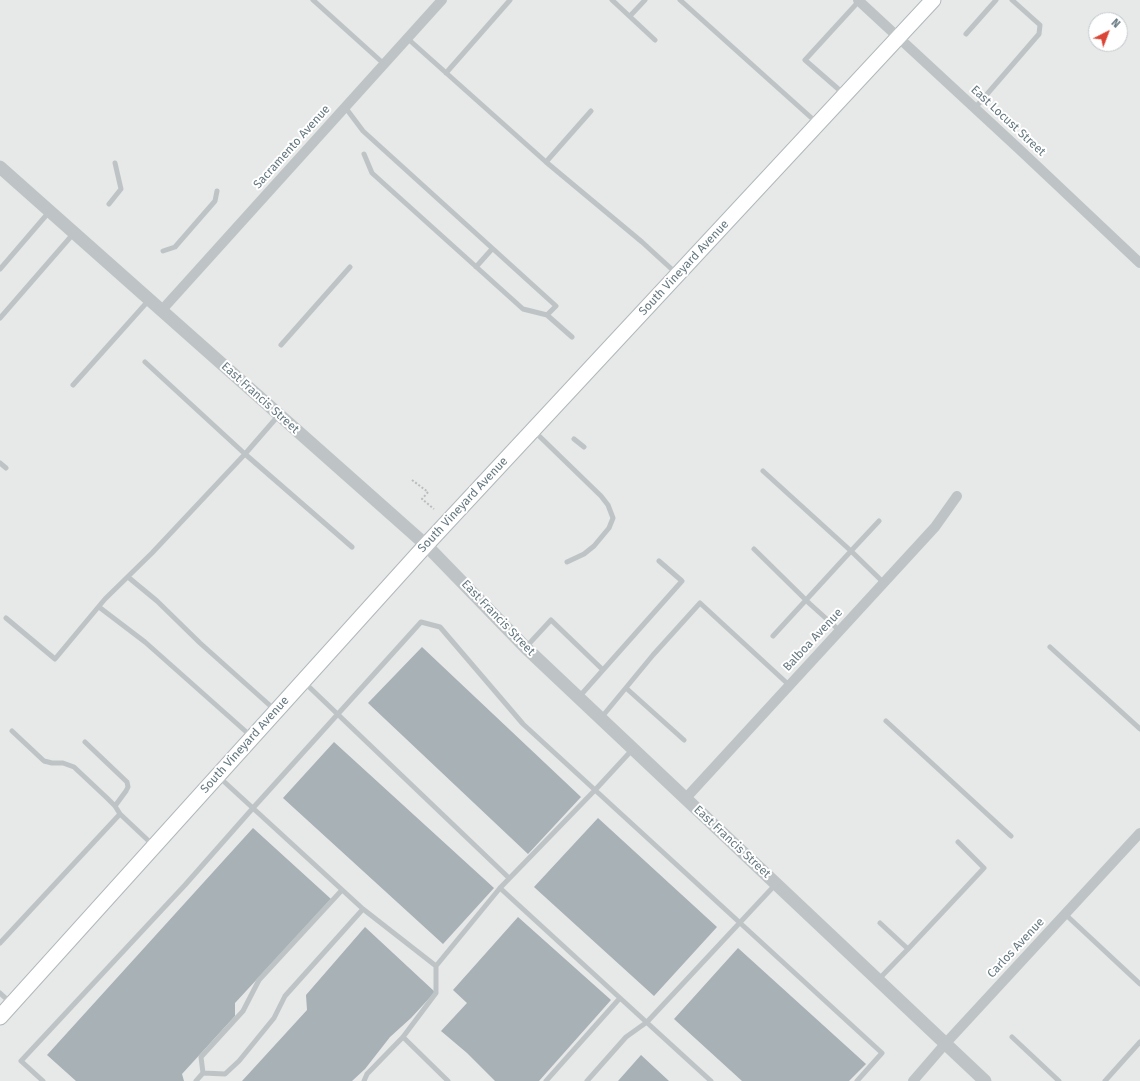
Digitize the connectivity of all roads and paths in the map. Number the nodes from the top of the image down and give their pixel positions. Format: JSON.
{"nodes":[{"id":1,"x":313,"y":0,"type":"edge"},
{"id":2,"x":442,"y":0,"type":"edge"},
{"id":3,"x":510,"y":0,"type":"edge"},
{"id":4,"x":612,"y":0,"type":"edge"},
{"id":5,"x":645,"y":0,"type":"edge"},
{"id":6,"x":680,"y":0,"type":"edge"},
{"id":7,"x":933,"y":0,"type":"edge"},
{"id":8,"x":996,"y":0,"type":"edge"},
{"id":9,"x":1012,"y":0,"type":"edge"},
{"id":10,"x":858,"y":1,"type":"edge"},
{"id":11,"x":630,"y":16,"type":"junction"},
{"id":12,"x":966,"y":34,"type":"dead end"},
{"id":13,"x":407,"y":38,"type":"junction"},
{"id":14,"x":899,"y":38,"type":"junction"},
{"id":15,"x":655,"y":40,"type":"dead end"},
{"id":16,"x":384,"y":64,"type":"junction"},
{"id":17,"x":446,"y":73,"type":"junction"},
{"id":18,"x":845,"y":95,"type":"junction"},
{"id":19,"x":345,"y":107,"type":"junction"},
{"id":20,"x":975,"y":108,"type":"junction"},
{"id":21,"x":591,"y":111,"type":"dead end"},
{"id":22,"x":818,"y":124,"type":"junction"},
{"id":23,"x":364,"y":154,"type":"dead end"},
{"id":24,"x":546,"y":162,"type":"junction"},
{"id":25,"x":115,"y":163,"type":"dead end"},
{"id":26,"x":0,"y":167,"type":"edge"},
{"id":27,"x":218,"y":191,"type":"dead end"},
{"id":28,"x":109,"y":204,"type":"dead end"},
{"id":29,"x":50,"y":212,"type":"junction"},
{"id":30,"x":74,"y":233,"type":"junction"},
{"id":31,"x":492,"y":249,"type":"junction"},
{"id":32,"x":163,"y":251,"type":"dead end"},
{"id":33,"x":1140,"y":263,"type":"edge"},
{"id":34,"x":350,"y":266,"type":"dead end"},
{"id":35,"x":476,"y":267,"type":"junction"},
{"id":36,"x":0,"y":269,"type":"edge"},
{"id":37,"x":678,"y":274,"type":"junction"},
{"id":38,"x":149,"y":300,"type":"junction"},
{"id":39,"x":161,"y":311,"type":"junction"},
{"id":40,"x":547,"y":316,"type":"junction"},
{"id":41,"x":0,"y":318,"type":"edge"},
{"id":42,"x":572,"y":337,"type":"dead end"},
{"id":43,"x":281,"y":344,"type":"dead end"},
{"id":44,"x":145,"y":362,"type":"dead end"},
{"id":45,"x":73,"y":385,"type":"dead end"},
{"id":46,"x":279,"y":415,"type":"junction"},
{"id":47,"x":533,"y":430,"type":"junction"},
{"id":48,"x":574,"y":439,"type":"dead end"},
{"id":49,"x":584,"y":447,"type":"dead end"},
{"id":50,"x":245,"y":454,"type":"junction"},
{"id":51,"x":0,"y":463,"type":"edge"},
{"id":52,"x":6,"y":468,"type":"dead end"},
{"id":53,"x":763,"y":471,"type":"dead end"},
{"id":54,"x":412,"y":480,"type":"dead end"},
{"id":55,"x":957,"y":496,"type":"dead end"},
{"id":56,"x":434,"y":509,"type":"dead end"},
{"id":57,"x":879,"y":521,"type":"dead end"},
{"id":58,"x":426,"y":545,"type":"junction"},
{"id":59,"x":352,"y":546,"type":"dead end"},
{"id":60,"x":754,"y":549,"type":"dead end"},
{"id":61,"x":851,"y":551,"type":"junction"},
{"id":62,"x":659,"y":561,"type":"dead end"},
{"id":63,"x":567,"y":562,"type":"dead end"},
{"id":64,"x":128,"y":577,"type":"junction"},
{"id":65,"x":884,"y":583,"type":"junction"},
{"id":66,"x":806,"y":599,"type":"junction"},
{"id":67,"x":99,"y":607,"type":"junction"},
{"id":68,"x":6,"y":618,"type":"dead end"},
{"id":69,"x":840,"y":631,"type":"junction"},
{"id":70,"x":773,"y":636,"type":"dead end"},
{"id":71,"x":1050,"y":646,"type":"dead end"},
{"id":72,"x":525,"y":647,"type":"junction"},
{"id":73,"x":603,"y":670,"type":"junction"},
{"id":74,"x":303,"y":681,"type":"junction"},
{"id":75,"x":789,"y":685,"type":"junction"},
{"id":76,"x":626,"y":688,"type":"junction"},
{"id":77,"x":578,"y":697,"type":"junction"},
{"id":78,"x":275,"y":711,"type":"junction"},
{"id":79,"x":338,"y":714,"type":"junction"},
{"id":80,"x":600,"y":719,"type":"junction"},
{"id":81,"x":886,"y":721,"type":"dead end"},
{"id":82,"x":1140,"y":729,"type":"edge"},
{"id":83,"x":12,"y":731,"type":"dead end"},
{"id":84,"x":252,"y":737,"type":"junction"},
{"id":85,"x":684,"y":740,"type":"dead end"},
{"id":86,"x":85,"y":742,"type":"dead end"},
{"id":87,"x":633,"y":749,"type":"junction"},
{"id":88,"x":217,"y":776,"type":"junction"},
{"id":89,"x":596,"y":789,"type":"junction"},
{"id":90,"x":685,"y":799,"type":"junction"},
{"id":91,"x":114,"y":806,"type":"junction"},
{"id":92,"x":253,"y":808,"type":"junction"},
{"id":93,"x":120,"y":814,"type":"junction"},
{"id":94,"x":1140,"y":834,"type":"edge"},
{"id":95,"x":1011,"y":836,"type":"dead end"},
{"id":96,"x":958,"y":842,"type":"dead end"},
{"id":97,"x":154,"y":846,"type":"junction"},
{"id":98,"x":509,"y":878,"type":"junction"},
{"id":99,"x":776,"y":884,"type":"junction"},
{"id":100,"x":500,"y":888,"type":"junction"},
{"id":101,"x":342,"y":890,"type":"junction"},
{"id":102,"x":363,"y":909,"type":"junction"},
{"id":103,"x":1065,"y":914,"type":"junction"},
{"id":104,"x":740,"y":923,"type":"junction"},
{"id":105,"x":880,"y":923,"type":"dead end"},
{"id":106,"x":0,"y":943,"type":"edge"},
{"id":107,"x":908,"y":949,"type":"junction"},
{"id":108,"x":436,"y":966,"type":"junction"},
{"id":109,"x":878,"y":981,"type":"junction"},
{"id":110,"x":1140,"y":984,"type":"edge"},
{"id":111,"x":0,"y":993,"type":"edge"},
{"id":112,"x":620,"y":998,"type":"junction"},
{"id":113,"x":12,"y":1004,"type":"junction"},
{"id":114,"x":0,"y":1017,"type":"edge"},
{"id":115,"x":647,"y":1022,"type":"junction"},
{"id":116,"x":403,"y":1037,"type":"junction"},
{"id":117,"x":1012,"y":1037,"type":"dead end"},
{"id":118,"x":1140,"y":1042,"type":"edge"},
{"id":119,"x":945,"y":1044,"type":"junction"},
{"id":120,"x":203,"y":1073,"type":"junction"},
{"id":121,"x":43,"y":1081,"type":"edge"},
{"id":122,"x":196,"y":1081,"type":"edge"},
{"id":123,"x":364,"y":1081,"type":"edge"},
{"id":124,"x":448,"y":1081,"type":"edge"},
{"id":125,"x":546,"y":1081,"type":"edge"},
{"id":126,"x":587,"y":1081,"type":"edge"},
{"id":127,"x":711,"y":1081,"type":"edge"},
{"id":128,"x":857,"y":1081,"type":"edge"},
{"id":129,"x":913,"y":1081,"type":"edge"},
{"id":130,"x":985,"y":1081,"type":"edge"},
{"id":131,"x":1059,"y":1081,"type":"edge"},
{"id":132,"x":1105,"y":1081,"type":"edge"}],
"edges":[{"from":1,"to":16,"type":"lane"},
{"from":2,"to":13,"type":"street","name":"Sacramento Avenue"},
{"from":3,"to":17,"type":"lane"},
{"from":4,"to":11,"type":"lane"},
{"from":5,"to":11,"type":"lane"},
{"from":6,"to":22,"type":"lane"},
{"from":7,"to":14,"type":"main road","name":"South Vineyard Avenue"},
{"from":8,"to":12,"type":"lane"},
{"from":9,"to":20,"type":"lane"},
{"from":10,"to":14,"type":"street","name":"East Locust Street"},
{"from":10,"to":18,"type":"lane"},
{"from":11,"to":15,"type":"lane"},
{"from":13,"to":16,"type":"street","name":"Sacramento Avenue"},
{"from":13,"to":17,"type":"lane"},
{"from":14,"to":18,"type":"main road","name":"South Vineyard Avenue"},
{"from":14,"to":20,"type":"street","name":"East Locust Street"},
{"from":16,"to":19,"type":"street","name":"Sacramento Avenue"},
{"from":17,"to":24,"type":"lane"},
{"from":18,"to":22,"type":"main road","name":"South Vineyard Avenue"},
{"from":19,"to":31,"type":"lane"},
{"from":19,"to":39,"type":"street","name":"Sacramento Avenue"},
{"from":20,"to":33,"type":"street","name":"East Locust Street"},
{"from":21,"to":24,"type":"lane"},
{"from":22,"to":37,"type":"main road","name":"South Vineyard Avenue"},
{"from":23,"to":35,"type":"lane"},
{"from":24,"to":37,"type":"lane"},
{"from":25,"to":28,"type":"lane"},
{"from":26,"to":29,"type":"street","name":"East Francis Street"},
{"from":27,"to":32,"type":"lane"},
{"from":29,"to":30,"type":"street","name":"East Francis Street"},
{"from":29,"to":36,"type":"lane"},
{"from":30,"to":38,"type":"street","name":"East Francis Street"},
{"from":30,"to":41,"type":"lane"},
{"from":31,"to":35,"type":"lane"},
{"from":31,"to":40,"type":"lane"},
{"from":34,"to":43,"type":"lane"},
{"from":35,"to":40,"type":"lane"},
{"from":37,"to":47,"type":"main road","name":"South Vineyard Avenue"},
{"from":38,"to":39,"type":"street","name":"East Francis Street"},
{"from":38,"to":45,"type":"lane"},
{"from":39,"to":46,"type":"street","name":"East Francis Street"},
{"from":40,"to":42,"type":"lane"},
{"from":44,"to":50,"type":"lane"},
{"from":46,"to":50,"type":"lane"},
{"from":46,"to":58,"type":"street","name":"East Francis Street"},
{"from":47,"to":58,"type":"main road","name":"South Vineyard Avenue"},
{"from":47,"to":63,"type":"lane"},
{"from":48,"to":49,"type":"lane"},
{"from":50,"to":59,"type":"lane"},
{"from":50,"to":64,"type":"lane"},
{"from":51,"to":52,"type":"lane"},
{"from":53,"to":61,"type":"lane"},
{"from":54,"to":56,"type":"path"},
{"from":55,"to":65,"type":"street","name":"Balboa Avenue"},
{"from":57,"to":61,"type":"lane"},
{"from":58,"to":72,"type":"street","name":"East Francis Street"},
{"from":58,"to":74,"type":"main road","name":"South Vineyard Avenue"},
{"from":60,"to":66,"type":"lane"},
{"from":61,"to":65,"type":"lane"},
{"from":61,"to":66,"type":"lane"},
{"from":62,"to":73,"type":"lane"},
{"from":64,"to":67,"type":"lane"},
{"from":64,"to":78,"type":"lane"},
{"from":65,"to":69,"type":"street","name":"Balboa Avenue"},
{"from":66,"to":69,"type":"lane"},
{"from":66,"to":70,"type":"lane"},
{"from":67,"to":68,"type":"lane"},
{"from":67,"to":84,"type":"lane"},
{"from":69,"to":75,"type":"street","name":"Balboa Avenue"},
{"from":71,"to":82,"type":"lane"},
{"from":72,"to":73,"type":"lane"},
{"from":72,"to":77,"type":"street","name":"East Francis Street"},
{"from":73,"to":77,"type":"lane"},
{"from":74,"to":78,"type":"main road","name":"South Vineyard Avenue"},
{"from":74,"to":79,"type":"lane"},
{"from":75,"to":76,"type":"lane"},
{"from":75,"to":90,"type":"street","name":"Balboa Avenue"},
{"from":76,"to":80,"type":"lane"},
{"from":76,"to":85,"type":"lane"},
{"from":77,"to":80,"type":"street","name":"East Francis Street"},
{"from":78,"to":84,"type":"main road","name":"South Vineyard Avenue"},
{"from":79,"to":89,"type":"lane"},
{"from":79,"to":92,"type":"lane"},
{"from":79,"to":98,"type":"lane"},
{"from":80,"to":87,"type":"street","name":"East Francis Street"},
{"from":81,"to":95,"type":"lane"},
{"from":83,"to":91,"type":"lane"},
{"from":84,"to":88,"type":"main road","name":"South Vineyard Avenue"},
{"from":86,"to":91,"type":"lane"},
{"from":87,"to":89,"type":"lane"},
{"from":87,"to":90,"type":"street","name":"East Francis Street"},
{"from":88,"to":92,"type":"lane"},
{"from":88,"to":97,"type":"main road","name":"South Vineyard Avenue"},
{"from":89,"to":98,"type":"lane"},
{"from":89,"to":104,"type":"lane"},
{"from":90,"to":99,"type":"street","name":"East Francis Street"},
{"from":91,"to":93,"type":"lane"},
{"from":92,"to":101,"type":"lane"},
{"from":92,"to":121,"type":"lane"},
{"from":93,"to":97,"type":"lane"},
{"from":93,"to":106,"type":"lane"},
{"from":94,"to":103,"type":"street","name":"Carlos Avenue"},
{"from":96,"to":107,"type":"lane"},
{"from":97,"to":113,"type":"main road","name":"South Vineyard Avenue"},
{"from":98,"to":100,"type":"lane"},
{"from":99,"to":104,"type":"lane"},
{"from":99,"to":109,"type":"street","name":"East Francis Street"},
{"from":100,"to":108,"type":"lane"},
{"from":100,"to":112,"type":"lane"},
{"from":101,"to":102,"type":"lane"},
{"from":101,"to":120,"type":"lane"},
{"from":102,"to":108,"type":"lane"},
{"from":102,"to":120,"type":"lane"},
{"from":103,"to":110,"type":"lane"},
{"from":103,"to":119,"type":"street","name":"Carlos Avenue"},
{"from":104,"to":115,"type":"lane"},
{"from":104,"to":128,"type":"lane"},
{"from":105,"to":107,"type":"lane"},
{"from":107,"to":109,"type":"lane"},
{"from":108,"to":116,"type":"lane"},
{"from":109,"to":119,"type":"street","name":"East Francis Street"},
{"from":111,"to":113,"type":"lane"},
{"from":112,"to":115,"type":"lane"},
{"from":112,"to":125,"type":"lane"},
{"from":113,"to":114,"type":"main road","name":"South Vineyard Avenue"},
{"from":115,"to":126,"type":"lane"},
{"from":115,"to":127,"type":"lane"},
{"from":116,"to":123,"type":"lane"},
{"from":116,"to":124,"type":"lane"},
{"from":117,"to":131,"type":"lane"},
{"from":118,"to":132,"type":"lane"},
{"from":119,"to":129,"type":"street","name":"Carlos Avenue"},
{"from":119,"to":130,"type":"street","name":"East Francis Street"},
{"from":120,"to":122,"type":"lane"}]}
